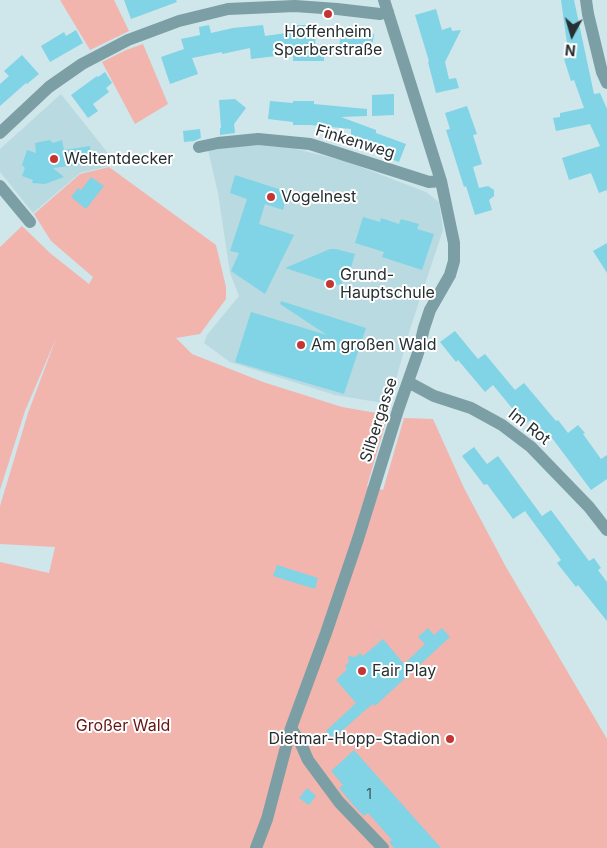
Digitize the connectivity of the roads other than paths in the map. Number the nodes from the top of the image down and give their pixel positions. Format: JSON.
{"nodes":[{"id":1,"x":586,"y":0,"type":"edge"},
{"id":2,"x":228,"y":5,"type":"edge"},
{"id":3,"x":386,"y":6,"type":"edge"},
{"id":4,"x":607,"y":83,"type":"edge"},
{"id":5,"x":0,"y":133,"type":"edge"},
{"id":6,"x":199,"y":147,"type":"dead end"},
{"id":7,"x":441,"y":180,"type":"junction"},
{"id":8,"x":0,"y":186,"type":"edge"},
{"id":9,"x":30,"y":222,"type":"dead end"},
{"id":10,"x":408,"y":382,"type":"junction"},
{"id":11,"x":607,"y":530,"type":"edge"},
{"id":12,"x":291,"y":728,"type":"junction"},
{"id":13,"x":256,"y":848,"type":"edge"},
{"id":14,"x":383,"y":848,"type":"edge"}],
"edges":[{"from":1,"to":4,"type":"street"},
{"from":2,"to":3,"type":"street"},
{"from":2,"to":5,"type":"street"},
{"from":3,"to":7,"type":"street","name":"Silbergasse"},
{"from":6,"to":7,"type":"street","name":"Finkenweg"},
{"from":7,"to":10,"type":"street","name":"Silbergasse"},
{"from":8,"to":9,"type":"street"},
{"from":10,"to":11,"type":"street","name":"Im Rot"},
{"from":10,"to":12,"type":"street","name":"Silbergasse"},
{"from":12,"to":13,"type":"street","name":"Silbergasse"},
{"from":12,"to":14,"type":"street"}]}
